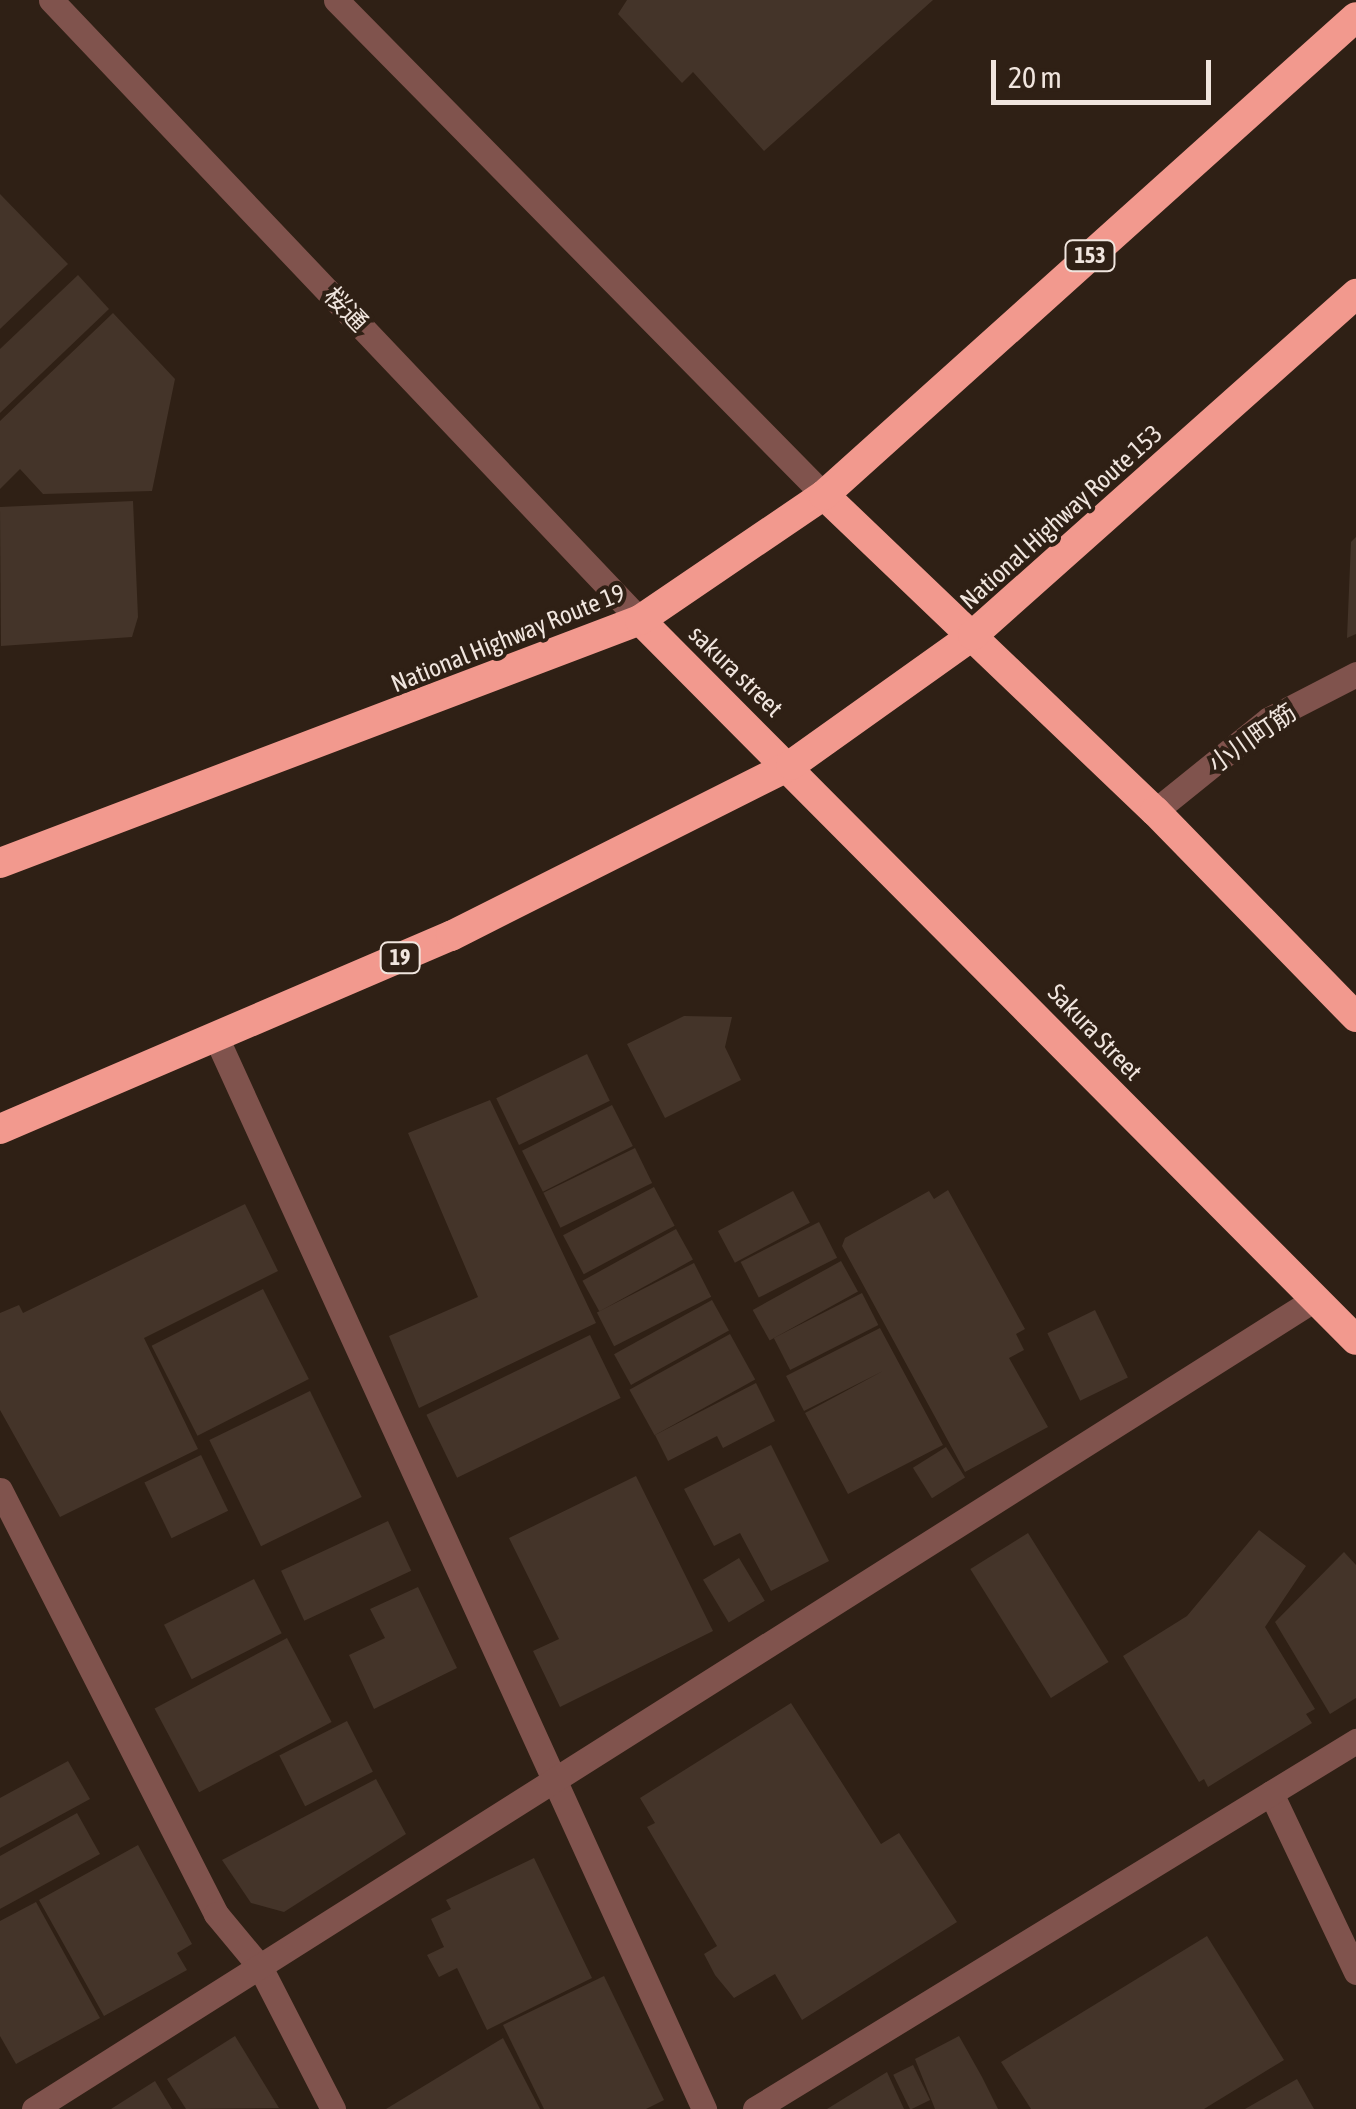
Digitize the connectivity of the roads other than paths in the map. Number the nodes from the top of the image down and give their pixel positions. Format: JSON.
{"nodes":[{"id":1,"x":51,"y":0,"type":"edge"},
{"id":2,"x":336,"y":0,"type":"edge"},
{"id":3,"x":1356,"y":17,"type":"edge"},
{"id":4,"x":1356,"y":294,"type":"edge"},
{"id":5,"x":824,"y":495,"type":"junction"},
{"id":6,"x":640,"y":620,"type":"junction"},
{"id":7,"x":973,"y":635,"type":"junction"},
{"id":8,"x":1356,"y":674,"type":"edge"},
{"id":9,"x":791,"y":765,"type":"junction"},
{"id":10,"x":1155,"y":811,"type":"junction"},
{"id":11,"x":0,"y":863,"type":"edge"},
{"id":12,"x":1356,"y":1017,"type":"edge"},
{"id":13,"x":216,"y":1037,"type":"junction"},
{"id":14,"x":0,"y":1130,"type":"edge"},
{"id":15,"x":1315,"y":1299,"type":"junction"},
{"id":16,"x":1356,"y":1340,"type":"edge"},
{"id":17,"x":0,"y":1490,"type":"edge"},
{"id":18,"x":1356,"y":1741,"type":"edge"},
{"id":19,"x":556,"y":1773,"type":"junction"},
{"id":20,"x":1271,"y":1794,"type":"junction"},
{"id":21,"x":260,"y":1967,"type":"junction"},
{"id":22,"x":1356,"y":1972,"type":"edge"},
{"id":23,"x":34,"y":2109,"type":"edge"},
{"id":24,"x":333,"y":2109,"type":"edge"},
{"id":25,"x":704,"y":2109,"type":"edge"},
{"id":26,"x":755,"y":2109,"type":"edge"}],
"edges":[{"from":1,"to":6,"type":"street","name":"桜通"},
{"from":2,"to":5,"type":"street"},
{"from":3,"to":5,"type":"highway","number":"153"},
{"from":4,"to":7,"type":"highway","name":"National Highway Route 153"},
{"from":5,"to":6,"type":"highway","name":"National Highway Route 19"},
{"from":5,"to":7,"type":"highway"},
{"from":6,"to":9,"type":"highway","name":"sakura street"},
{"from":6,"to":11,"type":"highway","name":"National Highway Route 19"},
{"from":7,"to":9,"type":"highway","name":"National Highway Route 153"},
{"from":7,"to":10,"type":"highway"},
{"from":8,"to":10,"type":"street","name":"小川町筋"},
{"from":9,"to":13,"type":"highway","number":"19"},
{"from":9,"to":15,"type":"highway","name":"Sakura Street"},
{"from":10,"to":12,"type":"highway"},
{"from":13,"to":14,"type":"highway","number":"19"},
{"from":13,"to":19,"type":"street"},
{"from":15,"to":16,"type":"highway","name":"Sakura Street"},
{"from":15,"to":19,"type":"street"},
{"from":17,"to":21,"type":"street"},
{"from":18,"to":20,"type":"street"},
{"from":19,"to":21,"type":"street"},
{"from":19,"to":25,"type":"street"},
{"from":20,"to":22,"type":"street"},
{"from":20,"to":26,"type":"street"},
{"from":21,"to":23,"type":"street"},
{"from":21,"to":24,"type":"street"}]}
